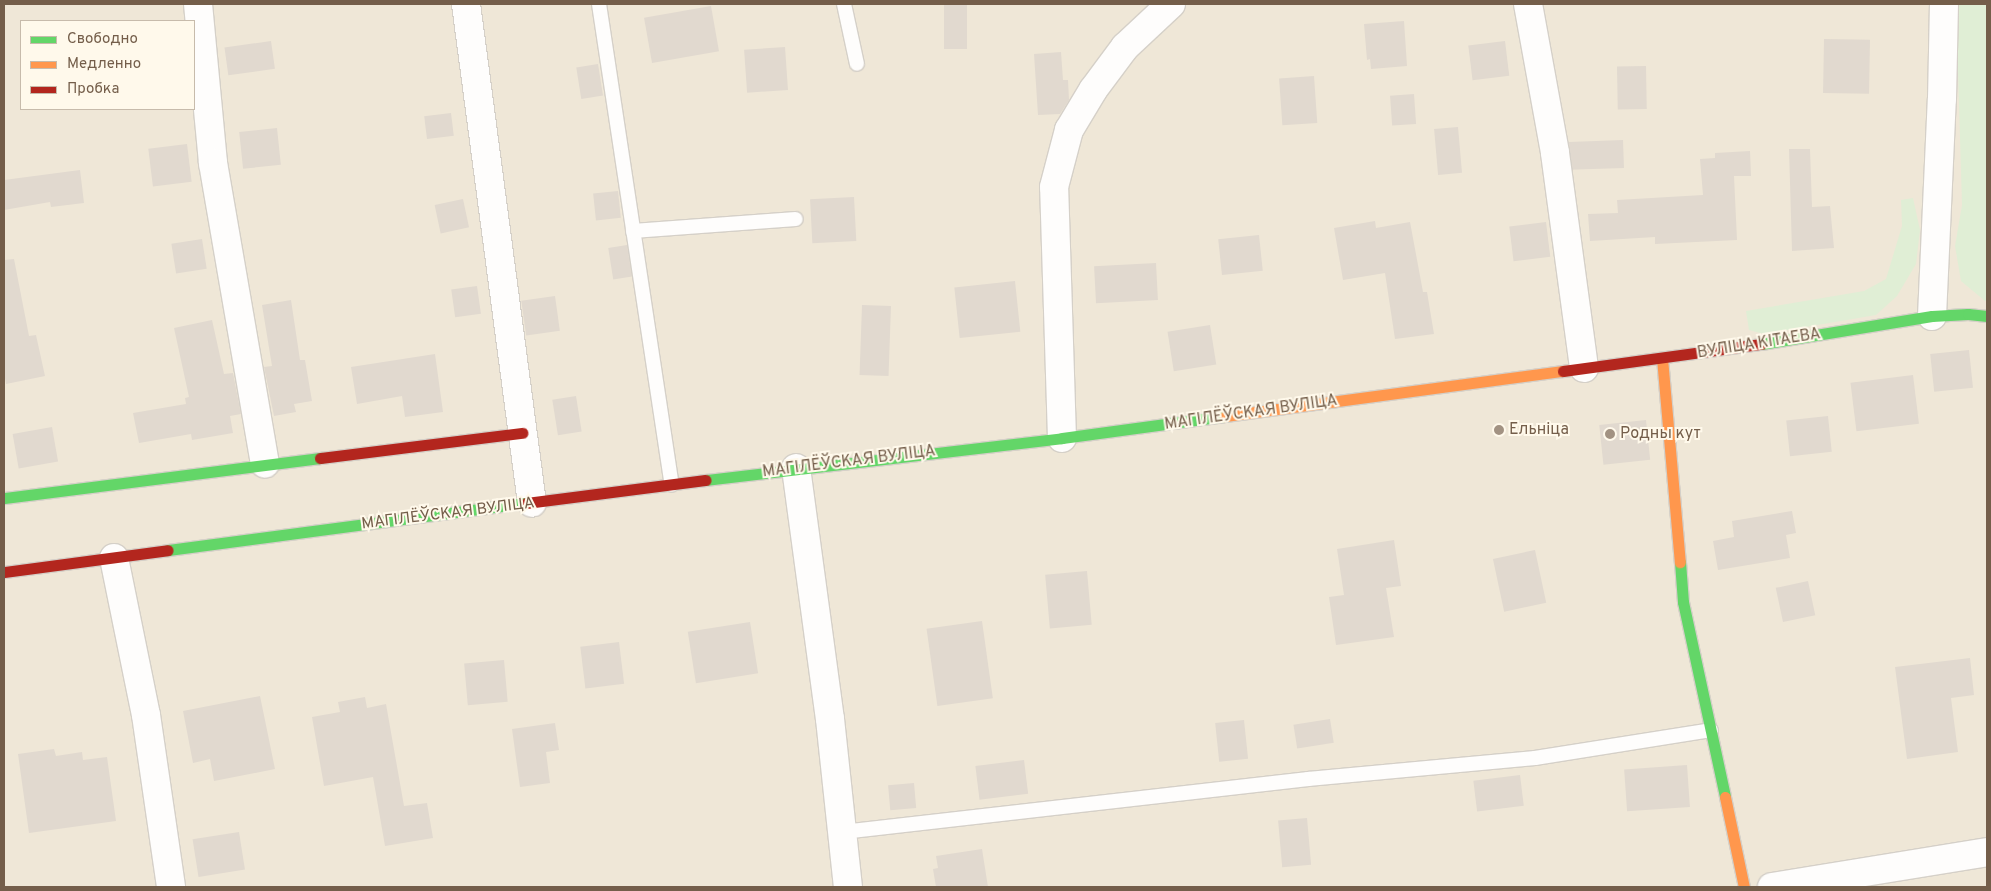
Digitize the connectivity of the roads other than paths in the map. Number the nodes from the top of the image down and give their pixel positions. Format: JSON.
{"nodes":[{"id":1,"x":198,"y":4,"type":"edge"},
{"id":2,"x":466,"y":4,"type":"edge"},
{"id":3,"x":599,"y":4,"type":"edge"},
{"id":4,"x":844,"y":4,"type":"edge"},
{"id":5,"x":1171,"y":4,"type":"edge"},
{"id":6,"x":1528,"y":4,"type":"edge"},
{"id":7,"x":1944,"y":4,"type":"edge"},
{"id":8,"x":857,"y":64,"type":"dead end"},
{"id":9,"x":796,"y":219,"type":"dead end"},
{"id":10,"x":633,"y":231,"type":"junction"},
{"id":11,"x":1932,"y":316,"type":"junction"},
{"id":12,"x":1987,"y":316,"type":"edge"},
{"id":13,"x":1662,"y":358,"type":"junction"},
{"id":14,"x":1584,"y":368,"type":"junction"},
{"id":15,"x":522,"y":433,"type":"junction"},
{"id":16,"x":1062,"y":438,"type":"junction"},
{"id":17,"x":265,"y":464,"type":"junction"},
{"id":18,"x":796,"y":468,"type":"junction"},
{"id":19,"x":672,"y":484,"type":"junction"},
{"id":20,"x":4,"y":498,"type":"edge"},
{"id":21,"x":532,"y":504,"type":"junction"},
{"id":22,"x":114,"y":558,"type":"junction"},
{"id":23,"x":4,"y":572,"type":"edge"},
{"id":24,"x":1711,"y":730,"type":"junction"},
{"id":25,"x":844,"y":832,"type":"junction"},
{"id":26,"x":1987,"y":852,"type":"edge"},
{"id":27,"x":171,"y":887,"type":"edge"},
{"id":28,"x":848,"y":887,"type":"edge"},
{"id":29,"x":1744,"y":887,"type":"edge"},
{"id":30,"x":1772,"y":887,"type":"edge"}],
"edges":[{"from":1,"to":17,"type":"street"},
{"from":2,"to":15,"type":"street"},
{"from":3,"to":10,"type":"lane"},
{"from":4,"to":8,"type":"lane"},
{"from":5,"to":16,"type":"street"},
{"from":6,"to":14,"type":"street"},
{"from":7,"to":11,"type":"street"},
{"from":9,"to":10,"type":"lane"},
{"from":10,"to":19,"type":"lane"},
{"from":11,"to":12,"type":"main road","name":"ВУЛІЦА КІТАЕВА"},
{"from":11,"to":13,"type":"main road","name":"ВУЛІЦА КІТАЕВА"},
{"from":13,"to":14,"type":"main road","name":"ВУЛІЦА КІТАЕВА"},
{"from":13,"to":24,"type":"main road"},
{"from":14,"to":16,"type":"main road","name":"МАГІЛЁЎСКАЯ ВУЛІЦА"},
{"from":15,"to":17,"type":"main road"},
{"from":15,"to":21,"type":"street"},
{"from":16,"to":18,"type":"main road","name":"МАГІЛЁЎСКАЯ ВУЛІЦА"},
{"from":17,"to":20,"type":"main road"},
{"from":18,"to":19,"type":"main road","name":"МАГІЛЁЎСКАЯ ВУЛІЦА"},
{"from":18,"to":25,"type":"street"},
{"from":19,"to":21,"type":"main road","name":"МАГІЛЁЎСКАЯ ВУЛІЦА"},
{"from":21,"to":22,"type":"main road","name":"МАГІЛЁЎСКАЯ ВУЛІЦА"},
{"from":22,"to":23,"type":"main road","name":"МАГІЛЁЎСКАЯ ВУЛІЦА"},
{"from":22,"to":27,"type":"street"},
{"from":24,"to":25,"type":"lane"},
{"from":24,"to":29,"type":"main road"},
{"from":25,"to":28,"type":"street"},
{"from":26,"to":30,"type":"street"}]}
